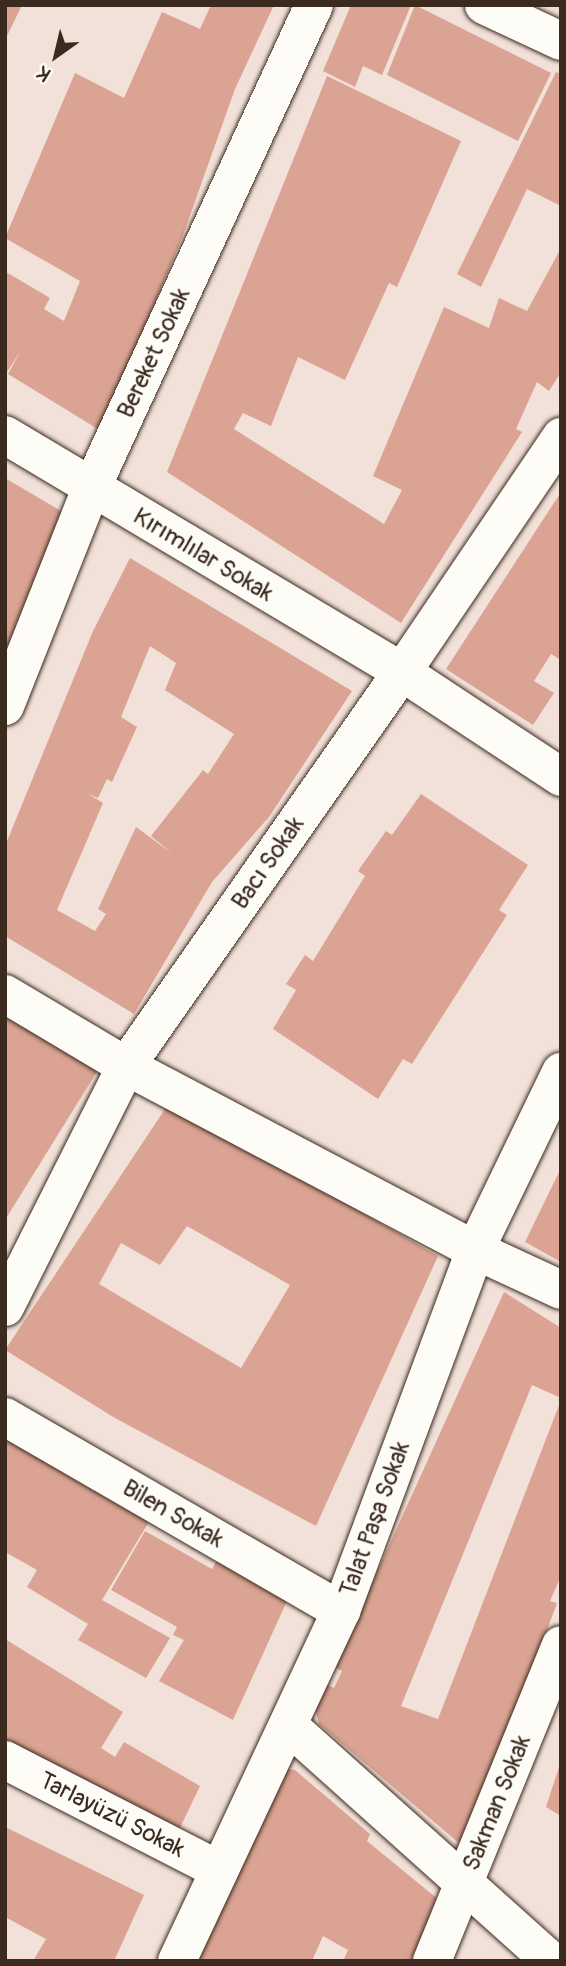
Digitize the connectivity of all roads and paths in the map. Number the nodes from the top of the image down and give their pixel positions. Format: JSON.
{"nodes":[{"id":1,"x":314,"y":5,"type":"edge"},
{"id":2,"x":484,"y":5,"type":"edge"},
{"id":3,"x":561,"y":41,"type":"edge"},
{"id":4,"x":5,"y":435,"type":"edge"},
{"id":5,"x":561,"y":437,"type":"edge"},
{"id":6,"x":91,"y":489,"type":"junction"},
{"id":7,"x":402,"y":672,"type":"junction"},
{"id":8,"x":5,"y":706,"type":"edge"},
{"id":9,"x":561,"y":777,"type":"edge"},
{"id":10,"x":5,"y":994,"type":"edge"},
{"id":11,"x":126,"y":1066,"type":"junction"},
{"id":12,"x":561,"y":1072,"type":"edge"},
{"id":13,"x":475,"y":1250,"type":"junction"},
{"id":14,"x":561,"y":1290,"type":"edge"},
{"id":15,"x":5,"y":1307,"type":"edge"},
{"id":16,"x":5,"y":1418,"type":"edge"},
{"id":17,"x":341,"y":1611,"type":"junction"},
{"id":18,"x":561,"y":1645,"type":"edge"},
{"id":19,"x":289,"y":1726,"type":"junction"},
{"id":20,"x":5,"y":1760,"type":"edge"},
{"id":21,"x":219,"y":1870,"type":"junction"},
{"id":22,"x":465,"y":1882,"type":"junction"},
{"id":23,"x":177,"y":1961,"type":"edge"},
{"id":24,"x":432,"y":1961,"type":"edge"},
{"id":25,"x":551,"y":1961,"type":"edge"}],
"edges":[{"from":1,"to":6,"type":"street","name":"Bereket Sokak"},
{"from":2,"to":3,"type":"street"},
{"from":4,"to":6,"type":"street","name":"Kırımlılar Sokak"},
{"from":5,"to":7,"type":"street","name":"Bacı Sokak"},
{"from":6,"to":7,"type":"street","name":"Kırımlılar Sokak"},
{"from":6,"to":8,"type":"street","name":"Bereket Sokak"},
{"from":7,"to":9,"type":"street","name":"Kırımlılar Sokak"},
{"from":7,"to":11,"type":"street","name":"Bacı Sokak"},
{"from":10,"to":11,"type":"street"},
{"from":11,"to":13,"type":"street"},
{"from":11,"to":15,"type":"street","name":"Bacı Sokak"},
{"from":12,"to":13,"type":"street","name":"Talat Paşa Sokak"},
{"from":13,"to":14,"type":"street"},
{"from":13,"to":17,"type":"street","name":"Talat Paşa Sokak"},
{"from":16,"to":17,"type":"street","name":"Bilen Sokak"},
{"from":17,"to":19,"type":"street","name":"Talat Paşa Sokak"},
{"from":18,"to":22,"type":"street","name":"Sakman Sokak"},
{"from":19,"to":21,"type":"street","name":"Talat Paşa Sokak"},
{"from":19,"to":22,"type":"street"},
{"from":20,"to":21,"type":"street","name":"Tarlayüzü Sokak"},
{"from":21,"to":23,"type":"street","name":"Talat Paşa Sokak"},
{"from":22,"to":24,"type":"street","name":"Sakman Sokak"},
{"from":22,"to":25,"type":"street"}]}
